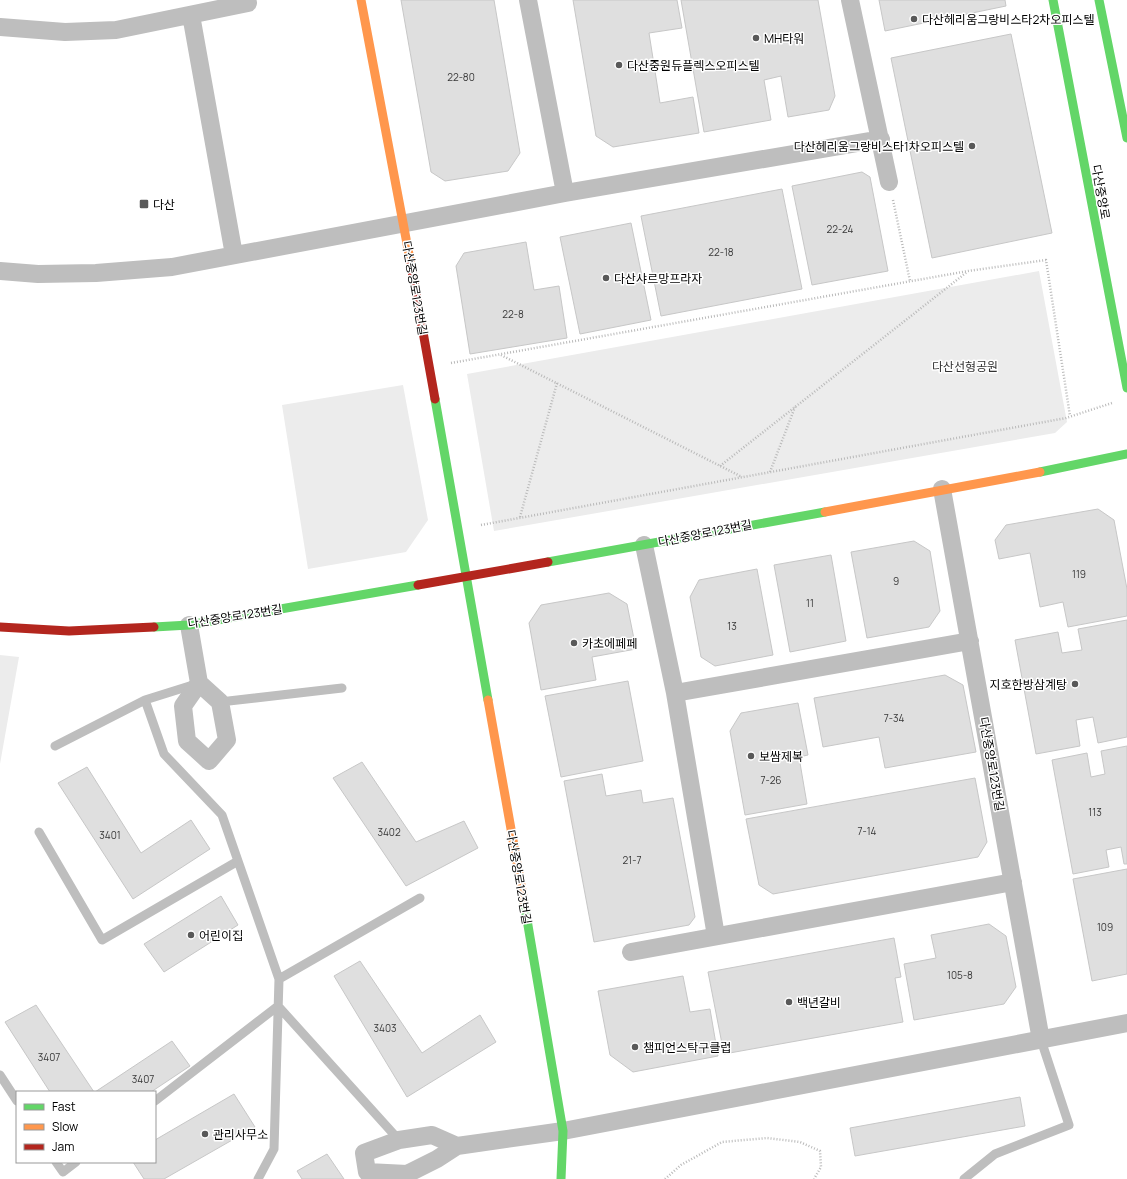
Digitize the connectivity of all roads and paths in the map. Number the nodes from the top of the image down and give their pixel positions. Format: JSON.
{"nodes":[{"id":1,"x":361,"y":0,"type":"edge"},
{"id":2,"x":528,"y":0,"type":"edge"},
{"id":3,"x":850,"y":0,"type":"edge"},
{"id":4,"x":1053,"y":0,"type":"edge"},
{"id":5,"x":1099,"y":0,"type":"edge"},
{"id":6,"x":248,"y":3,"type":"dead end"},
{"id":7,"x":191,"y":15,"type":"junction"},
{"id":8,"x":0,"y":27,"type":"edge"},
{"id":9,"x":1127,"y":138,"type":"edge"},
{"id":10,"x":880,"y":139,"type":"junction"},
{"id":11,"x":889,"y":182,"type":"joint"},
{"id":12,"x":565,"y":193,"type":"junction"},
{"id":13,"x":403,"y":222,"type":"junction"},
{"id":14,"x":234,"y":255,"type":"junction"},
{"id":15,"x":0,"y":271,"type":"edge"},
{"id":16,"x":968,"y":271,"type":"junction"},
{"id":17,"x":910,"y":282,"type":"junction"},
{"id":18,"x":500,"y":354,"type":"junction"},
{"id":19,"x":429,"y":367,"type":"junction"},
{"id":20,"x":557,"y":383,"type":"junction"},
{"id":21,"x":1127,"y":388,"type":"edge"},
{"id":22,"x":1113,"y":403,"type":"dead end"},
{"id":23,"x":795,"y":407,"type":"junction"},
{"id":24,"x":1070,"y":416,"type":"junction"},
{"id":25,"x":1127,"y":454,"type":"edge"},
{"id":26,"x":720,"y":466,"type":"junction"},
{"id":27,"x":770,"y":472,"type":"junction"},
{"id":28,"x":742,"y":477,"type":"junction"},
{"id":29,"x":942,"y":489,"type":"junction"},
{"id":30,"x":520,"y":518,"type":"junction"},
{"id":31,"x":458,"y":529,"type":"junction"},
{"id":32,"x":644,"y":545,"type":"junction"},
{"id":33,"x":467,"y":576,"type":"junction"},
{"id":34,"x":189,"y":625,"type":"junction"},
{"id":35,"x":0,"y":628,"type":"edge"},
{"id":36,"x":970,"y":641,"type":"junction"},
{"id":37,"x":199,"y":683,"type":"junction"},
{"id":38,"x":342,"y":688,"type":"dead end"},
{"id":39,"x":675,"y":693,"type":"junction"},
{"id":40,"x":145,"y":700,"type":"junction"},
{"id":41,"x":220,"y":702,"type":"junction"},
{"id":42,"x":55,"y":746,"type":"dead end"},
{"id":43,"x":39,"y":832,"type":"dead end"},
{"id":44,"x":238,"y":861,"type":"junction"},
{"id":45,"x":1013,"y":882,"type":"junction"},
{"id":46,"x":420,"y":898,"type":"dead end"},
{"id":47,"x":716,"y":936,"type":"junction"},
{"id":48,"x":631,"y":952,"type":"dead end"},
{"id":49,"x":279,"y":979,"type":"junction"},
{"id":50,"x":278,"y":1006,"type":"junction"},
{"id":51,"x":1127,"y":1023,"type":"edge"},
{"id":52,"x":1041,"y":1040,"type":"junction"},
{"id":53,"x":0,"y":1075,"type":"edge"},
{"id":54,"x":16,"y":1099,"type":"edge"},
{"id":55,"x":156,"y":1100,"type":"edge"},
{"id":56,"x":563,"y":1131,"type":"junction"},
{"id":57,"x":399,"y":1140,"type":"junction"},
{"id":58,"x":457,"y":1146,"type":"junction"},
{"id":59,"x":57,"y":1163,"type":"edge"},
{"id":60,"x":75,"y":1163,"type":"edge"},
{"id":61,"x":262,"y":1177,"type":"edge"},
{"id":62,"x":561,"y":1179,"type":"edge"},
{"id":63,"x":665,"y":1179,"type":"edge"},
{"id":64,"x":814,"y":1179,"type":"edge"},
{"id":65,"x":964,"y":1179,"type":"edge"}],
"edges":[{"from":1,"to":13,"type":"street","name":"다산중앙로123번길"},
{"from":2,"to":12,"type":"street"},
{"from":3,"to":10,"type":"street"},
{"from":4,"to":21,"type":"street","name":"다산중앙로"},
{"from":5,"to":9,"type":"street"},
{"from":6,"to":7,"type":"street"},
{"from":7,"to":8,"type":"street"},
{"from":7,"to":14,"type":"street"},
{"from":10,"to":11,"type":"street"},
{"from":10,"to":12,"type":"street"},
{"from":11,"to":17,"type":"path"},
{"from":12,"to":13,"type":"street"},
{"from":13,"to":14,"type":"street"},
{"from":13,"to":19,"type":"street","name":"다산중앙로123번길"},
{"from":14,"to":15,"type":"street"},
{"from":16,"to":17,"type":"path"},
{"from":16,"to":23,"type":"path"},
{"from":16,"to":24,"type":"path"},
{"from":17,"to":18,"type":"path"},
{"from":18,"to":19,"type":"path"},
{"from":18,"to":20,"type":"path"},
{"from":19,"to":31,"type":"street","name":"다산중앙로123번길"},
{"from":20,"to":26,"type":"path"},
{"from":20,"to":30,"type":"path"},
{"from":22,"to":24,"type":"path"},
{"from":23,"to":26,"type":"path"},
{"from":23,"to":27,"type":"path"},
{"from":24,"to":27,"type":"path"},
{"from":25,"to":29,"type":"street","name":"다산중앙로123번길"},
{"from":26,"to":28,"type":"path"},
{"from":27,"to":28,"type":"path"},
{"from":28,"to":30,"type":"path"},
{"from":29,"to":32,"type":"street","name":"다산중앙로123번길"},
{"from":29,"to":36,"type":"street","name":"다산중앙로123번길"},
{"from":30,"to":31,"type":"path"},
{"from":31,"to":33,"type":"street","name":"다산중앙로123번길"},
{"from":32,"to":33,"type":"street","name":"다산중앙로123번길"},
{"from":32,"to":39,"type":"street"},
{"from":33,"to":34,"type":"street","name":"다산중앙로123번길"},
{"from":33,"to":56,"type":"street","name":"다산중앙로123번길"},
{"from":34,"to":35,"type":"street","name":"다산중앙로123번길"},
{"from":34,"to":37,"type":"street"},
{"from":36,"to":39,"type":"street"},
{"from":36,"to":45,"type":"street","name":"다산중앙로123번길"},
{"from":37,"to":40,"type":"lane"},
{"from":37,"to":41,"type":"street"},
{"from":37,"to":41,"type":"street"},
{"from":38,"to":41,"type":"lane"},
{"from":39,"to":47,"type":"street"},
{"from":40,"to":42,"type":"lane"},
{"from":40,"to":44,"type":"lane"},
{"from":43,"to":44,"type":"lane"},
{"from":44,"to":49,"type":"lane"},
{"from":45,"to":47,"type":"street"},
{"from":45,"to":52,"type":"street","name":"다산중앙로123번길"},
{"from":46,"to":49,"type":"lane"},
{"from":47,"to":48,"type":"street"},
{"from":49,"to":50,"type":"lane"},
{"from":50,"to":55,"type":"lane"},
{"from":50,"to":57,"type":"lane"},
{"from":50,"to":61,"type":"lane"},
{"from":51,"to":52,"type":"street"},
{"from":52,"to":56,"type":"street"},
{"from":52,"to":65,"type":"lane"},
{"from":53,"to":54,"type":"lane"},
{"from":56,"to":58,"type":"street"},
{"from":56,"to":62,"type":"street","name":"다산중앙로123번길"},
{"from":57,"to":58,"type":"street"},
{"from":57,"to":58,"type":"street"},
{"from":59,"to":60,"type":"lane"},
{"from":63,"to":64,"type":"path"}]}
